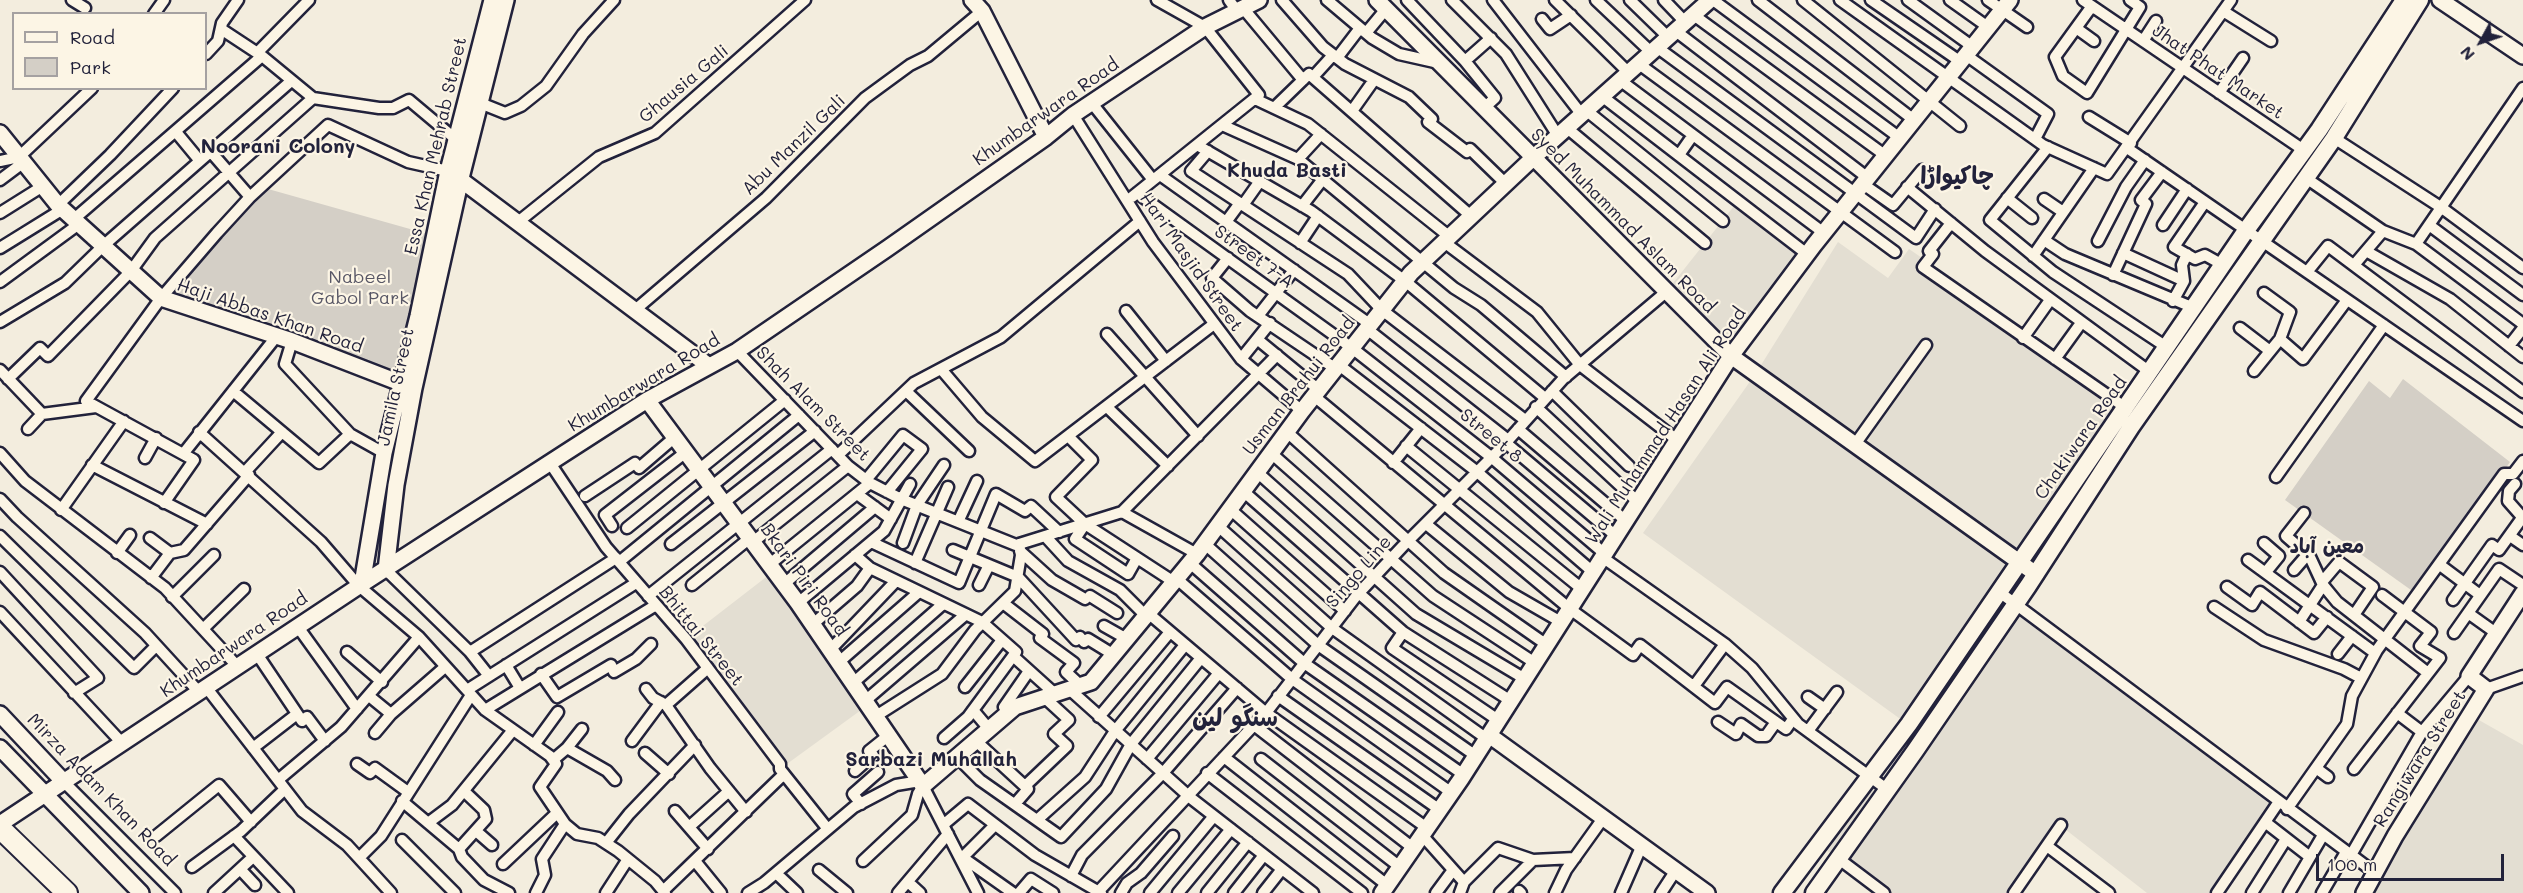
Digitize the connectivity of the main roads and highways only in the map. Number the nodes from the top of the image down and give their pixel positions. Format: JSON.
{"nodes":[{"id":1,"x":2404,"y":0,"type":"edge"},
{"id":2,"x":2420,"y":0,"type":"edge"},
{"id":3,"x":0,"y":826,"type":"edge"},
{"id":4,"x":67,"y":893,"type":"edge"},
{"id":5,"x":1782,"y":893,"type":"edge"},
{"id":6,"x":1814,"y":893,"type":"edge"}],
"edges":[{"from":1,"to":5,"type":"main road","name":"Chakiwara Road"},
{"from":2,"to":6,"type":"main road","name":"Chakiwara Road"},
{"from":3,"to":4,"type":"highway"}]}
